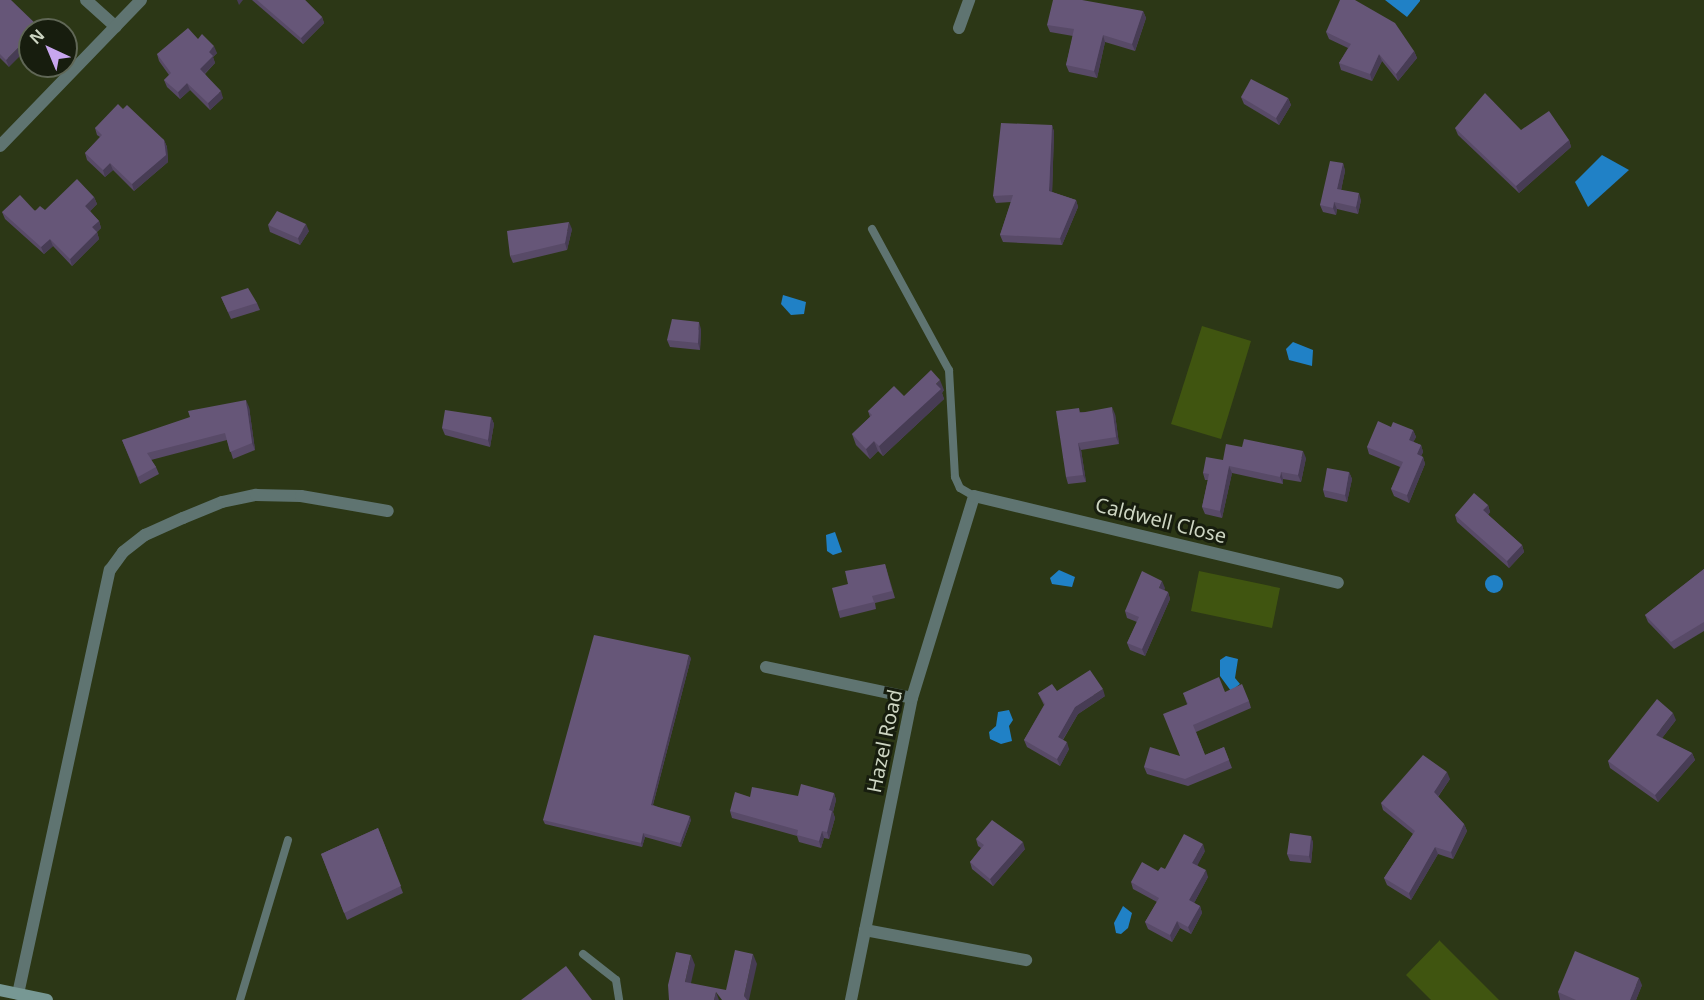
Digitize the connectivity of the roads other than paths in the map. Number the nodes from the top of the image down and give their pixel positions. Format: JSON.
{"nodes":[{"id":1,"x":86,"y":0,"type":"edge"},
{"id":2,"x":141,"y":0,"type":"edge"},
{"id":3,"x":969,"y":0,"type":"edge"},
{"id":4,"x":116,"y":27,"type":"junction"},
{"id":5,"x":959,"y":28,"type":"dead end"},
{"id":6,"x":0,"y":146,"type":"edge"},
{"id":7,"x":872,"y":229,"type":"dead end"},
{"id":8,"x":974,"y":496,"type":"junction"},
{"id":9,"x":388,"y":511,"type":"dead end"},
{"id":10,"x":1338,"y":583,"type":"dead end"},
{"id":11,"x":766,"y":667,"type":"dead end"},
{"id":12,"x":912,"y":698,"type":"junction"},
{"id":13,"x":288,"y":840,"type":"dead end"},
{"id":14,"x":865,"y":930,"type":"junction"},
{"id":15,"x":583,"y":954,"type":"dead end"},
{"id":16,"x":1026,"y":960,"type":"dead end"},
{"id":17,"x":0,"y":990,"type":"edge"},
{"id":18,"x":18,"y":994,"type":"junction"},
{"id":19,"x":47,"y":1000,"type":"edge"},
{"id":20,"x":240,"y":1000,"type":"edge"},
{"id":21,"x":619,"y":1000,"type":"edge"},
{"id":22,"x":851,"y":1000,"type":"edge"}],
"edges":[{"from":1,"to":4,"type":"street"},
{"from":2,"to":4,"type":"street"},
{"from":3,"to":5,"type":"street"},
{"from":4,"to":6,"type":"street"},
{"from":7,"to":8,"type":"lane"},
{"from":8,"to":10,"type":"street","name":"Caldwell Close"},
{"from":8,"to":12,"type":"street","name":"Hazel Road"},
{"from":9,"to":18,"type":"street"},
{"from":11,"to":12,"type":"street"},
{"from":12,"to":14,"type":"street","name":"Hazel Road"},
{"from":13,"to":20,"type":"lane"},
{"from":14,"to":16,"type":"street"},
{"from":14,"to":22,"type":"street","name":"Hazel Road"},
{"from":15,"to":21,"type":"lane"},
{"from":17,"to":18,"type":"street"},
{"from":18,"to":19,"type":"street"}]}
